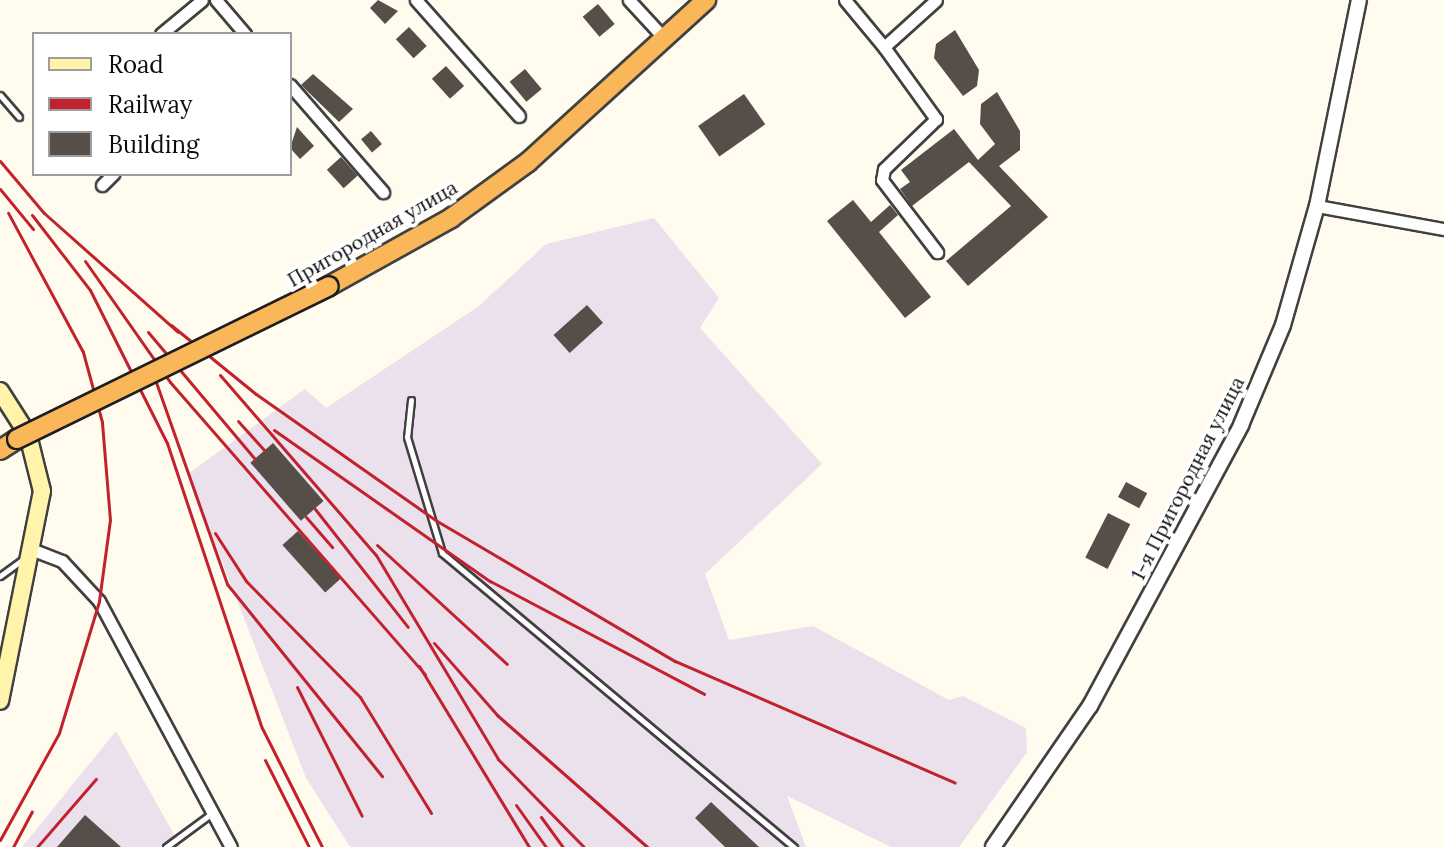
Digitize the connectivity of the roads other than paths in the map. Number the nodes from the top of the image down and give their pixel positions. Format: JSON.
{"nodes":[{"id":1,"x":202,"y":0,"type":"edge"},
{"id":2,"x":216,"y":0,"type":"edge"},
{"id":3,"x":416,"y":0,"type":"edge"},
{"id":4,"x":629,"y":0,"type":"edge"},
{"id":5,"x":706,"y":0,"type":"edge"},
{"id":6,"x":845,"y":0,"type":"edge"},
{"id":7,"x":936,"y":0,"type":"edge"},
{"id":8,"x":1359,"y":0,"type":"edge"},
{"id":9,"x":163,"y":32,"type":"edge"},
{"id":10,"x":243,"y":32,"type":"edge"},
{"id":11,"x":664,"y":38,"type":"junction"},
{"id":12,"x":884,"y":47,"type":"junction"},
{"id":13,"x":292,"y":87,"type":"edge"},
{"id":14,"x":0,"y":95,"type":"edge"},
{"id":15,"x":519,"y":116,"type":"dead end"},
{"id":16,"x":19,"y":117,"type":"dead end"},
{"id":17,"x":111,"y":176,"type":"edge"},
{"id":18,"x":102,"y":185,"type":"dead end"},
{"id":19,"x":383,"y":192,"type":"dead end"},
{"id":20,"x":1317,"y":206,"type":"junction"},
{"id":21,"x":1444,"y":229,"type":"edge"},
{"id":22,"x":937,"y":252,"type":"dead end"},
{"id":23,"x":0,"y":391,"type":"edge"},
{"id":24,"x":411,"y":400,"type":"dead end"},
{"id":25,"x":0,"y":450,"type":"edge"},
{"id":26,"x":36,"y":551,"type":"junction"},
{"id":27,"x":0,"y":576,"type":"edge"},
{"id":28,"x":0,"y":635,"type":"edge"},
{"id":29,"x":13,"y":649,"type":"junction"},
{"id":30,"x":3,"y":679,"type":"edge"},
{"id":31,"x":0,"y":701,"type":"edge"},
{"id":32,"x":212,"y":813,"type":"junction"},
{"id":33,"x":166,"y":847,"type":"edge"},
{"id":34,"x":231,"y":847,"type":"edge"},
{"id":35,"x":794,"y":847,"type":"edge"},
{"id":36,"x":993,"y":847,"type":"edge"}],
"edges":[{"from":1,"to":9,"type":"street"},
{"from":2,"to":10,"type":"street"},
{"from":3,"to":15,"type":"street"},
{"from":4,"to":11,"type":"street"},
{"from":5,"to":11,"type":"highway","name":"Пригородная улица"},
{"from":6,"to":12,"type":"street"},
{"from":7,"to":12,"type":"street"},
{"from":8,"to":20,"type":"street","name":"1-я Пригородная улица"},
{"from":11,"to":25,"type":"highway","name":"Пригородная улица","bridge":true},
{"from":12,"to":22,"type":"street"},
{"from":13,"to":19,"type":"street"},
{"from":14,"to":16,"type":"lane"},
{"from":17,"to":18,"type":"street"},
{"from":20,"to":21,"type":"street"},
{"from":20,"to":36,"type":"street","name":"1-я Пригородная улица"},
{"from":23,"to":26,"type":"main road"},
{"from":24,"to":35,"type":"lane"},
{"from":26,"to":27,"type":"lane"},
{"from":26,"to":29,"type":"main road"},
{"from":26,"to":32,"type":"street"},
{"from":28,"to":29,"type":"lane"},
{"from":29,"to":30,"type":"main road"},
{"from":30,"to":31,"type":"main road"},
{"from":32,"to":33,"type":"lane"},
{"from":32,"to":34,"type":"street"}]}
